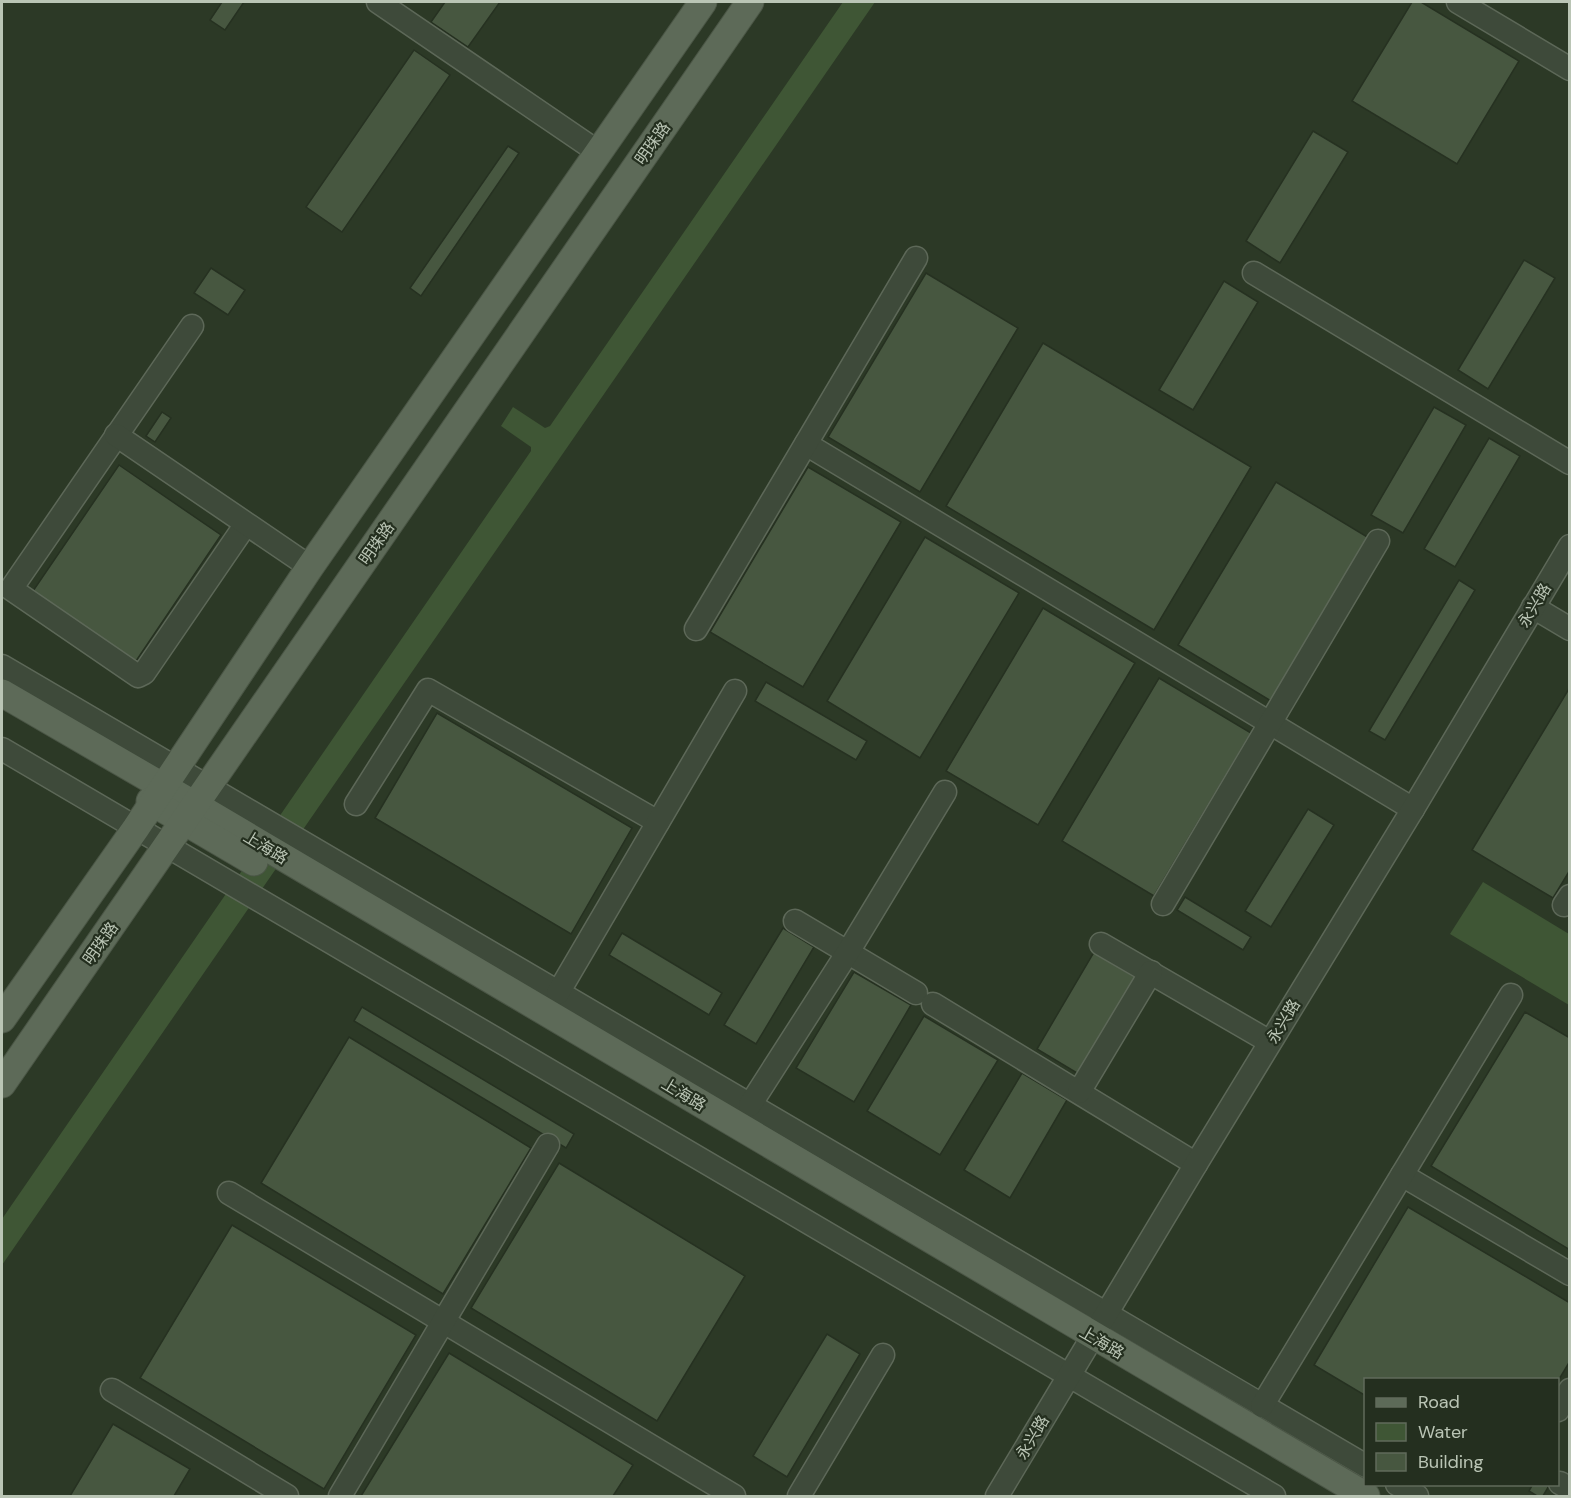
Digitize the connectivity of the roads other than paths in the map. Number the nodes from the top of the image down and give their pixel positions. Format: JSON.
{"nodes":[{"id":1,"x":378,"y":2,"type":"edge"},
{"id":2,"x":703,"y":2,"type":"edge"},
{"id":3,"x":750,"y":2,"type":"edge"},
{"id":4,"x":1458,"y":2,"type":"edge"},
{"id":5,"x":1569,"y":69,"type":"edge"},
{"id":6,"x":598,"y":152,"type":"junction"},
{"id":7,"x":916,"y":258,"type":"dead end"},
{"id":8,"x":1254,"y":273,"type":"dead end"},
{"id":9,"x":192,"y":326,"type":"dead end"},
{"id":10,"x":116,"y":435,"type":"junction"},
{"id":11,"x":806,"y":444,"type":"junction"},
{"id":12,"x":1569,"y":463,"type":"edge"},
{"id":13,"x":246,"y":524,"type":"junction"},
{"id":14,"x":1378,"y":541,"type":"dead end"},
{"id":15,"x":1569,"y":546,"type":"edge"},
{"id":16,"x":310,"y":567,"type":"junction"},
{"id":17,"x":1533,"y":607,"type":"junction"},
{"id":18,"x":696,"y":629,"type":"dead end"},
{"id":19,"x":1569,"y":629,"type":"edge"},
{"id":20,"x":2,"y":666,"type":"edge"},
{"id":21,"x":735,"y":691,"type":"dead end"},
{"id":22,"x":2,"y":693,"type":"edge"},
{"id":23,"x":2,"y":713,"type":"edge"},
{"id":24,"x":1270,"y":723,"type":"junction"},
{"id":25,"x":2,"y":749,"type":"edge"},
{"id":26,"x":164,"y":786,"type":"junction"},
{"id":27,"x":945,"y":792,"type":"dead end"},
{"id":28,"x":196,"y":804,"type":"junction"},
{"id":29,"x":356,"y":804,"type":"dead end"},
{"id":30,"x":1413,"y":809,"type":"junction"},
{"id":31,"x":658,"y":822,"type":"junction"},
{"id":32,"x":136,"y":828,"type":"junction"},
{"id":33,"x":167,"y":846,"type":"junction"},
{"id":34,"x":1163,"y":904,"type":"dead end"},
{"id":35,"x":795,"y":921,"type":"dead end"},
{"id":36,"x":1101,"y":944,"type":"dead end"},
{"id":37,"x":848,"y":952,"type":"junction"},
{"id":38,"x":1151,"y":972,"type":"junction"},
{"id":39,"x":558,"y":993,"type":"junction"},
{"id":40,"x":1511,"y":995,"type":"dead end"},
{"id":41,"x":2,"y":1020,"type":"edge"},
{"id":42,"x":1270,"y":1042,"type":"junction"},
{"id":43,"x":2,"y":1084,"type":"edge"},
{"id":44,"x":1079,"y":1092,"type":"junction"},
{"id":45,"x":750,"y":1105,"type":"junction"},
{"id":46,"x":548,"y":1145,"type":"dead end"},
{"id":47,"x":1196,"y":1164,"type":"junction"},
{"id":48,"x":1402,"y":1175,"type":"junction"},
{"id":49,"x":229,"y":1193,"type":"dead end"},
{"id":50,"x":1569,"y":1275,"type":"edge"},
{"id":51,"x":444,"y":1322,"type":"junction"},
{"id":52,"x":1095,"y":1334,"type":"junction"},
{"id":53,"x":883,"y":1355,"type":"dead end"},
{"id":54,"x":1069,"y":1376,"type":"junction"},
{"id":55,"x":111,"y":1390,"type":"dead end"},
{"id":56,"x":1569,"y":1390,"type":"edge"},
{"id":57,"x":1262,"y":1406,"type":"junction"},
{"id":58,"x":1559,"y":1407,"type":"edge"},
{"id":59,"x":1364,"y":1465,"type":"edge"},
{"id":60,"x":1399,"y":1486,"type":"edge"},
{"id":61,"x":287,"y":1497,"type":"edge"},
{"id":62,"x":340,"y":1497,"type":"edge"},
{"id":63,"x":734,"y":1497,"type":"edge"},
{"id":64,"x":799,"y":1497,"type":"edge"},
{"id":65,"x":997,"y":1497,"type":"edge"},
{"id":66,"x":1274,"y":1497,"type":"edge"},
{"id":67,"x":1333,"y":1497,"type":"edge"},
{"id":68,"x":1366,"y":1497,"type":"edge"},
{"id":69,"x":1417,"y":1497,"type":"edge"}],
"edges":[{"from":1,"to":6,"type":"street"},
{"from":2,"to":6,"type":"main road"},
{"from":3,"to":28,"type":"main road","name":"明珠路"},
{"from":4,"to":5,"type":"street"},
{"from":6,"to":16,"type":"main road"},
{"from":7,"to":11,"type":"street"},
{"from":8,"to":12,"type":"street"},
{"from":9,"to":10,"type":"street"},
{"from":10,"to":13,"type":"street"},
{"from":10,"to":13,"type":"street"},
{"from":11,"to":18,"type":"street"},
{"from":11,"to":24,"type":"street"},
{"from":13,"to":16,"type":"street"},
{"from":14,"to":24,"type":"street"},
{"from":15,"to":17,"type":"street","name":"永兴路"},
{"from":16,"to":26,"type":"main road"},
{"from":17,"to":19,"type":"street"},
{"from":17,"to":30,"type":"street","name":"永兴路"},
{"from":20,"to":26,"type":"street"},
{"from":21,"to":31,"type":"street"},
{"from":22,"to":26,"type":"main road","name":"上海路"},
{"from":23,"to":26,"type":"main road","name":"上海路"},
{"from":24,"to":30,"type":"street"},
{"from":24,"to":34,"type":"street"},
{"from":25,"to":32,"type":"street"},
{"from":26,"to":28,"type":"main road","name":"上海路"},
{"from":26,"to":32,"type":"main road"},
{"from":27,"to":37,"type":"street"},
{"from":28,"to":33,"type":"main road","name":"明珠路"},
{"from":28,"to":39,"type":"street"},
{"from":28,"to":52,"type":"main road","name":"上海路"},
{"from":29,"to":31,"type":"street"},
{"from":30,"to":42,"type":"street","name":"永兴路"},
{"from":31,"to":39,"type":"street"},
{"from":32,"to":33,"type":"street"},
{"from":32,"to":41,"type":"main road"},
{"from":33,"to":43,"type":"main road","name":"明珠路"},
{"from":33,"to":54,"type":"street"},
{"from":35,"to":37,"type":"street"},
{"from":36,"to":38,"type":"street"},
{"from":37,"to":44,"type":"street"},
{"from":37,"to":45,"type":"street"},
{"from":38,"to":42,"type":"street"},
{"from":38,"to":44,"type":"street"},
{"from":39,"to":45,"type":"street"},
{"from":40,"to":48,"type":"street"},
{"from":42,"to":47,"type":"street","name":"永兴路"},
{"from":44,"to":47,"type":"street"},
{"from":45,"to":52,"type":"street"},
{"from":46,"to":51,"type":"street"},
{"from":47,"to":52,"type":"street","name":"永兴路"},
{"from":48,"to":50,"type":"street"},
{"from":48,"to":57,"type":"street"},
{"from":49,"to":51,"type":"street"},
{"from":51,"to":62,"type":"street"},
{"from":51,"to":63,"type":"street"},
{"from":52,"to":54,"type":"street","name":"永兴路"},
{"from":52,"to":57,"type":"street"},
{"from":52,"to":67,"type":"main road","name":"上海路"},
{"from":52,"to":68,"type":"main road","name":"上海路"},
{"from":53,"to":64,"type":"street"},
{"from":54,"to":65,"type":"street","name":"永兴路"},
{"from":54,"to":66,"type":"street"},
{"from":55,"to":61,"type":"street"},
{"from":56,"to":58,"type":"street"},
{"from":57,"to":59,"type":"street"},
{"from":60,"to":69,"type":"street"}]}
